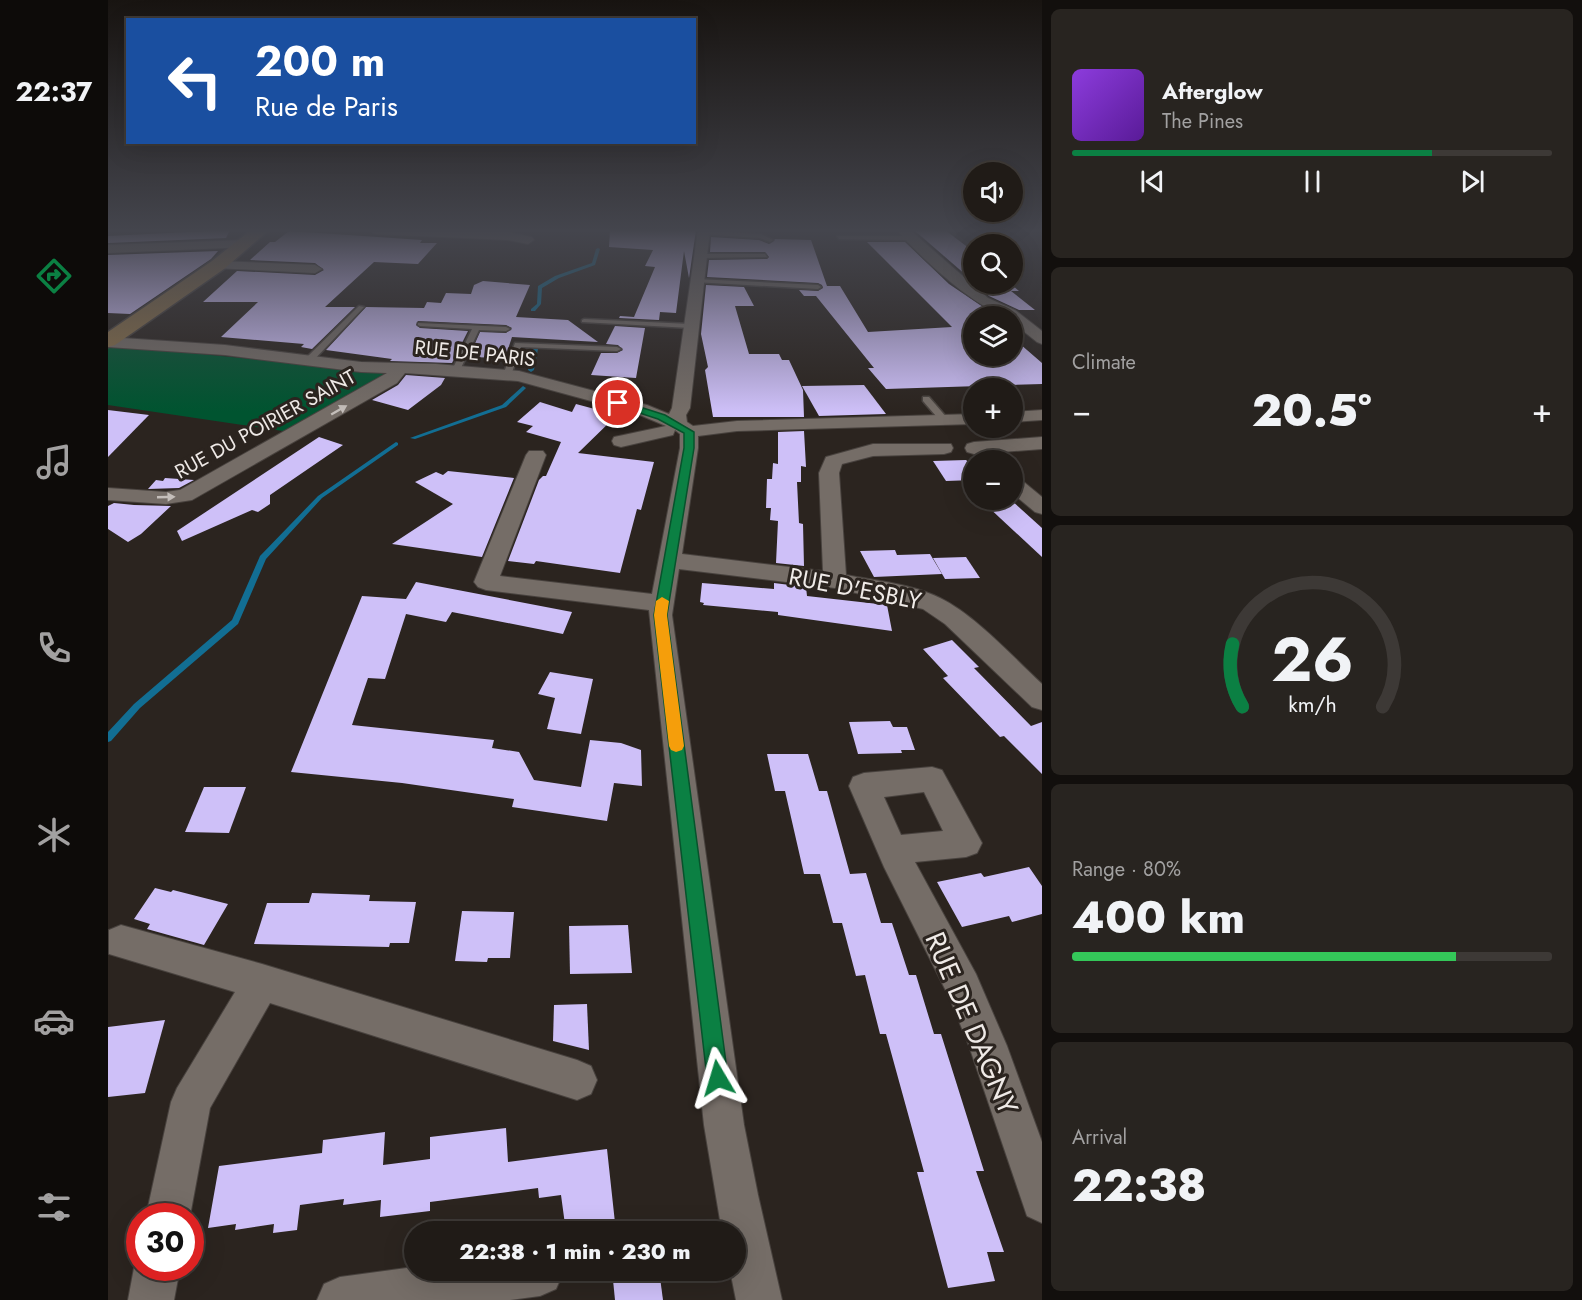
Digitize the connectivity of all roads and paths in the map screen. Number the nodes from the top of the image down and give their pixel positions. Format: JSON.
{"nodes":[{"id":1,"x":180,"y":291,"type":"edge"},
{"id":2,"x":695,"y":291,"type":"edge"},
{"id":3,"x":970,"y":291,"type":"edge"},
{"id":4,"x":361,"y":307,"type":"dead end"},
{"id":5,"x":584,"y":321,"type":"dead end"},
{"id":6,"x":420,"y":324,"type":"dead end"},
{"id":7,"x":690,"y":326,"type":"junction"},
{"id":8,"x":477,"y":327,"type":"junction"},
{"id":9,"x":506,"y":329,"type":"dead end"},
{"id":10,"x":1042,"y":339,"type":"edge"},
{"id":11,"x":108,"y":341,"type":"edge"},
{"id":12,"x":617,"y":349,"type":"dead end"},
{"id":13,"x":308,"y":361,"type":"junction"},
{"id":14,"x":400,"y":368,"type":"junction"},
{"id":15,"x":456,"y":370,"type":"junction"},
{"id":16,"x":507,"y":375,"type":"junction"},
{"id":17,"x":926,"y":399,"type":"dead end"},
{"id":18,"x":1042,"y":415,"type":"edge"},
{"id":19,"x":1023,"y":416,"type":"edge"},
{"id":20,"x":963,"y":420,"type":"edge"},
{"id":21,"x":945,"y":421,"type":"junction"},
{"id":22,"x":678,"y":429,"type":"junction"},
{"id":23,"x":621,"y":441,"type":"dead end"},
{"id":24,"x":1042,"y":443,"type":"edge"},
{"id":25,"x":944,"y":448,"type":"dead end"},
{"id":26,"x":977,"y":450,"type":"edge"},
{"id":27,"x":1003,"y":450,"type":"edge"},
{"id":28,"x":536,"y":454,"type":"dead end"},
{"id":29,"x":1023,"y":491,"type":"edge"},
{"id":30,"x":108,"y":494,"type":"edge"},
{"id":31,"x":1042,"y":507,"type":"edge"},
{"id":32,"x":668,"y":560,"type":"junction"},
{"id":33,"x":835,"y":580,"type":"junction"},
{"id":34,"x":662,"y":603,"type":"junction"},
{"id":35,"x":1042,"y":700,"type":"edge"},
{"id":36,"x":892,"y":850,"type":"dead end"},
{"id":37,"x":121,"y":942,"type":"dead end"},
{"id":38,"x":262,"y":982,"type":"junction"},
{"id":39,"x":577,"y":1080,"type":"dead end"},
{"id":40,"x":1042,"y":1201,"type":"edge"},
{"id":41,"x":171,"y":1203,"type":"edge"},
{"id":42,"x":155,"y":1281,"type":"edge"},
{"id":43,"x":481,"y":1281,"type":"edge"},
{"id":44,"x":151,"y":1300,"type":"edge"},
{"id":45,"x":340,"y":1300,"type":"edge"},
{"id":46,"x":759,"y":1300,"type":"edge"}],
"edges":[{"from":1,"to":11,"type":"street"},
{"from":2,"to":7,"type":"street"},
{"from":3,"to":10,"type":"street"},
{"from":4,"to":13,"type":"lane"},
{"from":5,"to":7,"type":"lane"},
{"from":6,"to":8,"type":"lane"},
{"from":7,"to":22,"type":"street"},
{"from":8,"to":9,"type":"lane"},
{"from":8,"to":15,"type":"lane"},
{"from":11,"to":13,"type":"street","name":"RUE DE PARIS"},
{"from":12,"to":16,"type":"lane"},
{"from":13,"to":14,"type":"street","name":"RUE DE PARIS"},
{"from":14,"to":15,"type":"street","name":"RUE DE PARIS"},
{"from":30,"to":14,"type":"street","name":"RUE DU POIRIER SAINT","one_way":true},
{"from":15,"to":16,"type":"street","name":"RUE DE PARIS"},
{"from":16,"to":22,"type":"street","name":"RUE DE PARIS"},
{"from":17,"to":21,"type":"lane"},
{"from":18,"to":19,"type":"street"},
{"from":20,"to":21,"type":"street","name":"RUE DE PARIS"},
{"from":21,"to":22,"type":"street","name":"RUE DE PARIS"},
{"from":21,"to":26,"type":"street"},
{"from":22,"to":23,"type":"street"},
{"from":22,"to":32,"type":"street"},
{"from":24,"to":27,"type":"street"},
{"from":25,"to":33,"type":"street"},
{"from":28,"to":34,"type":"street"},
{"from":29,"to":31,"type":"street"},
{"from":32,"to":33,"type":"street","name":"RUE D'ESBLY"},
{"from":32,"to":34,"type":"street"},
{"from":33,"to":35,"type":"street","name":"RUE D'ESBLY"},
{"from":34,"to":46,"type":"street"},
{"from":36,"to":40,"type":"street","name":"RUE DE DAGNY"},
{"from":37,"to":38,"type":"street"},
{"from":38,"to":39,"type":"street"},
{"from":38,"to":41,"type":"street"},
{"from":42,"to":44,"type":"street"},
{"from":43,"to":45,"type":"street"}]}
